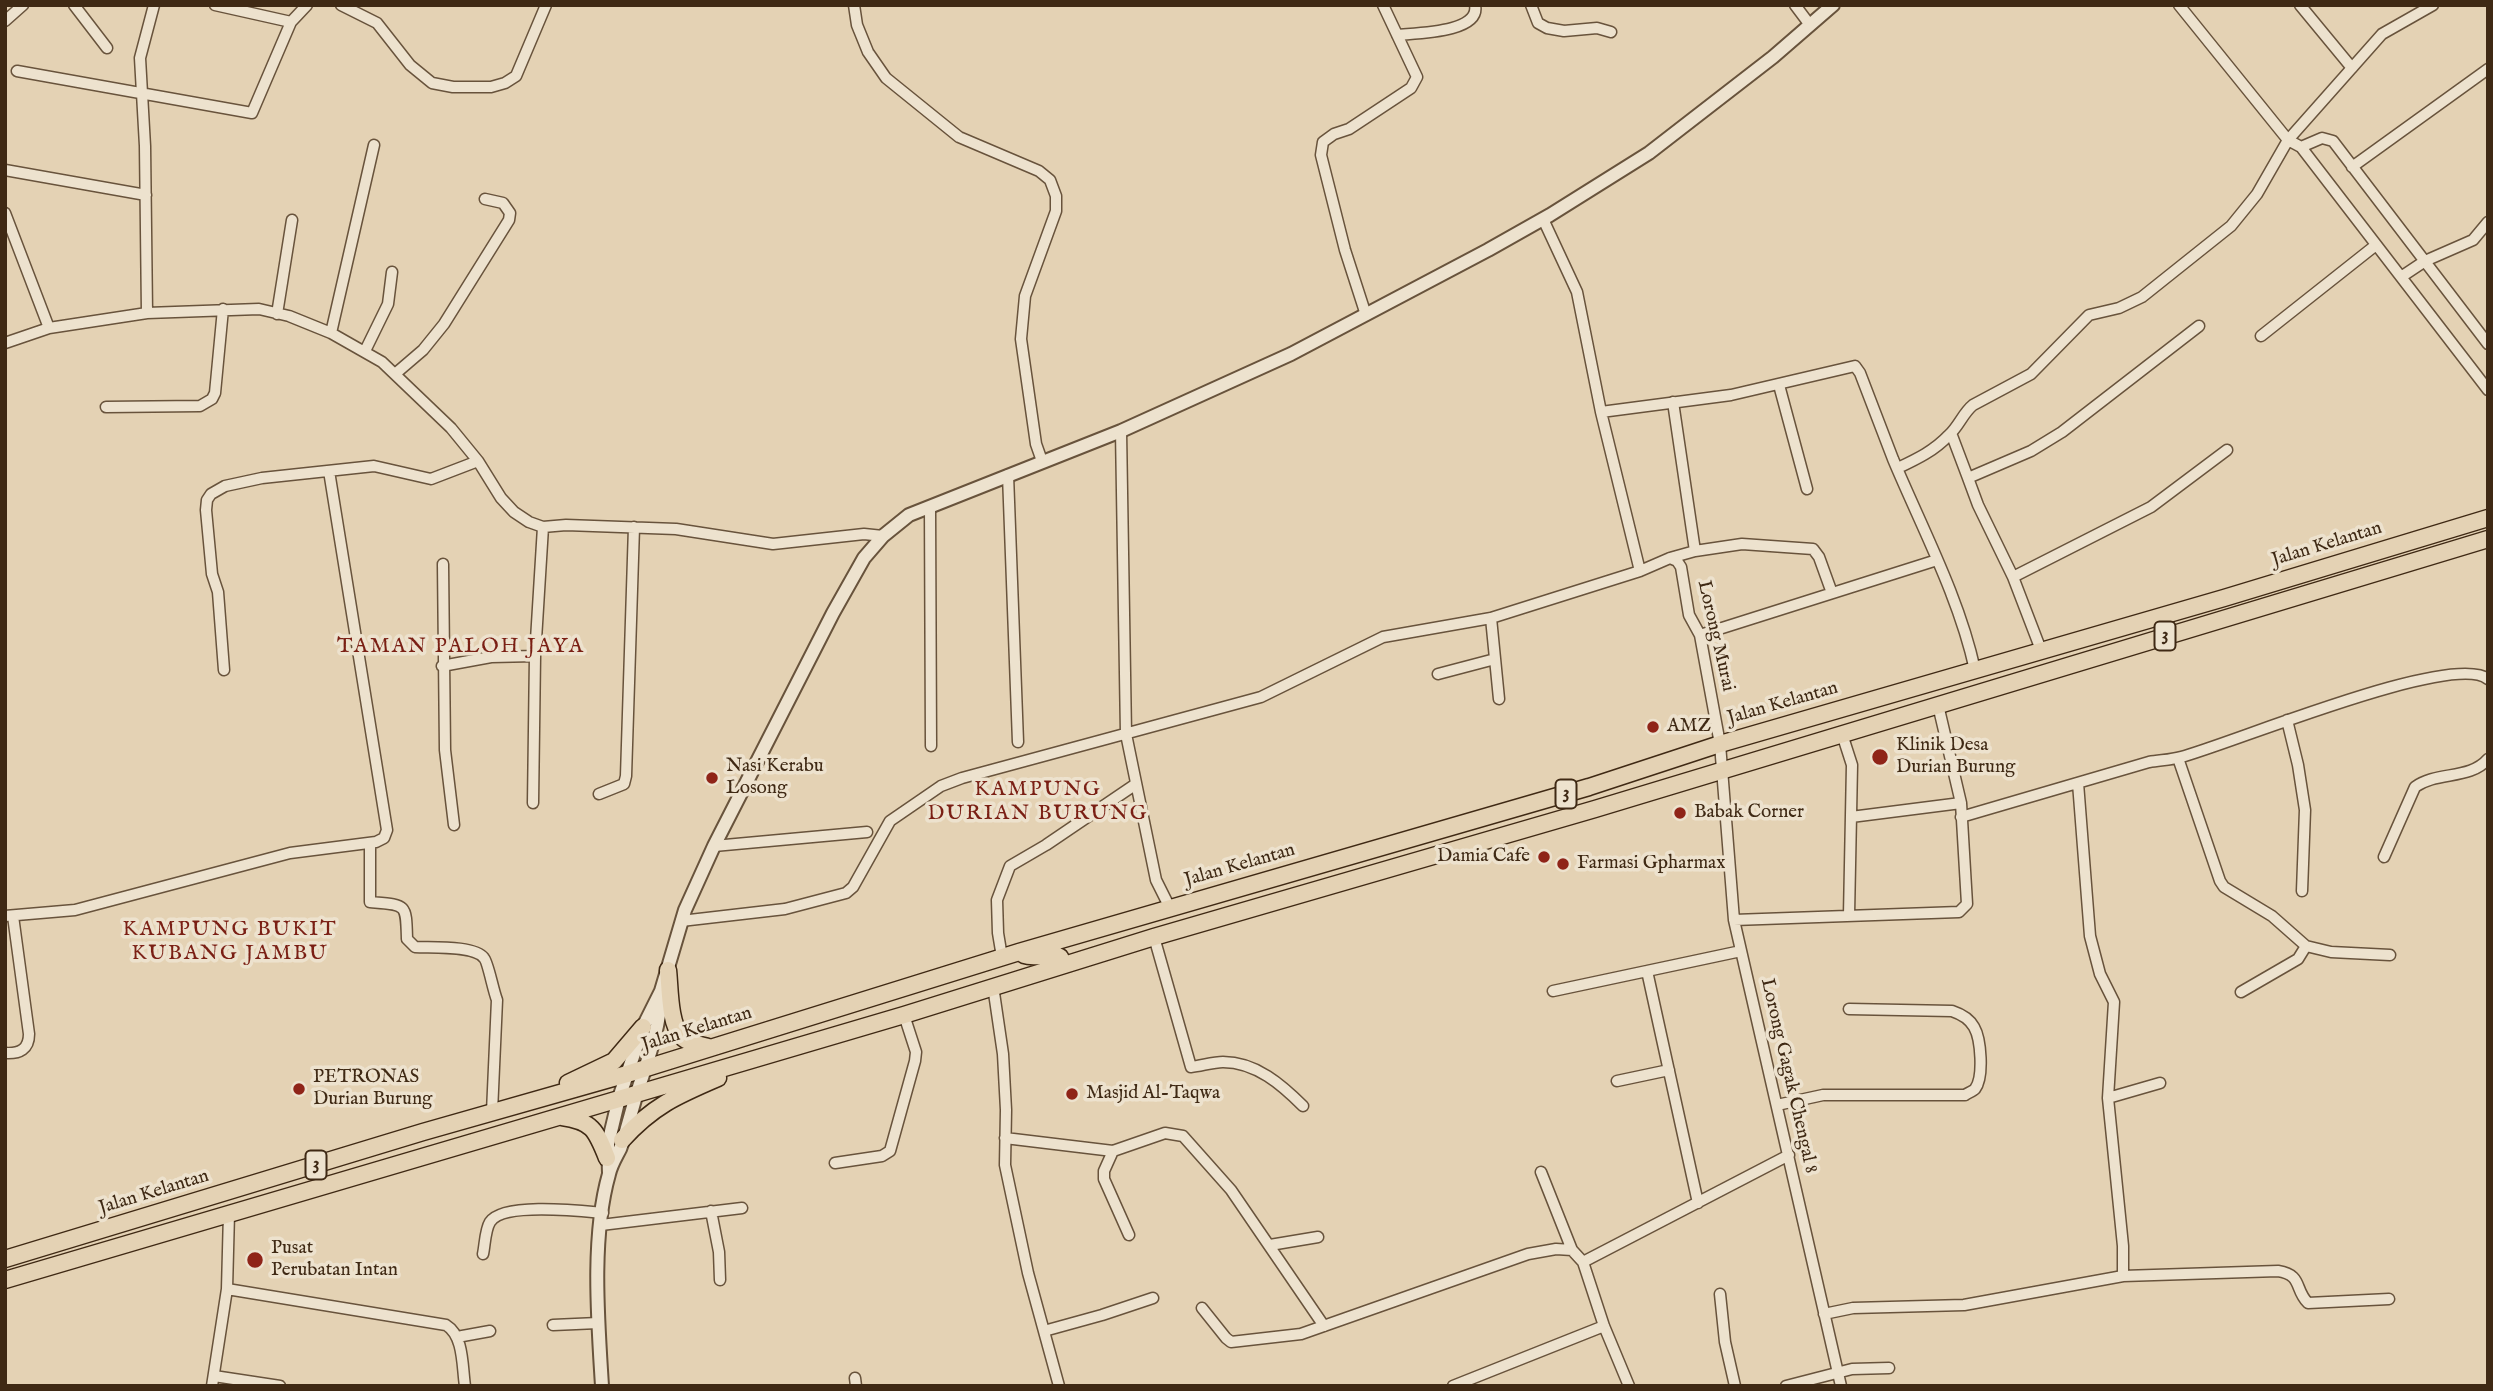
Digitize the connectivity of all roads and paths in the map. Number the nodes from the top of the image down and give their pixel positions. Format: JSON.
{"nodes":[{"id":1,"x":23,"y":5,"type":"edge"},
{"id":2,"x":74,"y":5,"type":"edge"},
{"id":3,"x":154,"y":5,"type":"edge"},
{"id":4,"x":215,"y":5,"type":"edge"},
{"id":5,"x":307,"y":5,"type":"edge"},
{"id":6,"x":341,"y":5,"type":"edge"},
{"id":7,"x":546,"y":5,"type":"edge"},
{"id":8,"x":854,"y":5,"type":"edge"},
{"id":9,"x":1383,"y":5,"type":"edge"},
{"id":10,"x":1475,"y":5,"type":"edge"},
{"id":11,"x":1531,"y":5,"type":"edge"},
{"id":12,"x":1795,"y":5,"type":"edge"},
{"id":13,"x":1833,"y":5,"type":"edge"},
{"id":14,"x":2179,"y":5,"type":"edge"},
{"id":15,"x":2300,"y":5,"type":"edge"},
{"id":16,"x":2433,"y":5,"type":"edge"},
{"id":17,"x":5,"y":21,"type":"edge"},
{"id":18,"x":290,"y":22,"type":"junction"},
{"id":19,"x":1810,"y":25,"type":"junction"},
{"id":20,"x":1611,"y":32,"type":"dead end"},
{"id":21,"x":1397,"y":35,"type":"junction"},
{"id":22,"x":107,"y":48,"type":"dead end"},
{"id":23,"x":2352,"y":68,"type":"junction"},
{"id":24,"x":2488,"y":69,"type":"edge"},
{"id":25,"x":17,"y":71,"type":"dead end"},
{"id":26,"x":142,"y":93,"type":"junction"},
{"id":27,"x":2288,"y":140,"type":"junction"},
{"id":28,"x":374,"y":145,"type":"dead end"},
{"id":29,"x":2301,"y":147,"type":"junction"},
{"id":30,"x":2352,"y":167,"type":"junction"},
{"id":31,"x":5,"y":170,"type":"edge"},
{"id":32,"x":146,"y":195,"type":"junction"},
{"id":33,"x":485,"y":199,"type":"dead end"},
{"id":34,"x":6,"y":218,"type":"edge"},
{"id":35,"x":1543,"y":219,"type":"junction"},
{"id":36,"x":292,"y":220,"type":"dead end"},
{"id":37,"x":2488,"y":222,"type":"edge"},
{"id":38,"x":2376,"y":245,"type":"junction"},
{"id":39,"x":2425,"y":261,"type":"junction"},
{"id":40,"x":392,"y":272,"type":"dead end"},
{"id":41,"x":2401,"y":277,"type":"junction"},
{"id":42,"x":223,"y":309,"type":"junction"},
{"id":43,"x":147,"y":313,"type":"junction"},
{"id":44,"x":277,"y":314,"type":"junction"},
{"id":45,"x":1366,"y":315,"type":"junction"},
{"id":46,"x":2199,"y":326,"type":"dead end"},
{"id":47,"x":49,"y":328,"type":"junction"},
{"id":48,"x":331,"y":333,"type":"junction"},
{"id":49,"x":2261,"y":336,"type":"dead end"},
{"id":50,"x":5,"y":343,"type":"edge"},
{"id":51,"x":2488,"y":344,"type":"edge"},
{"id":52,"x":365,"y":351,"type":"junction"},
{"id":53,"x":395,"y":374,"type":"junction"},
{"id":54,"x":1779,"y":384,"type":"junction"},
{"id":55,"x":2488,"y":390,"type":"edge"},
{"id":56,"x":1673,"y":402,"type":"junction"},
{"id":57,"x":106,"y":407,"type":"dead end"},
{"id":58,"x":1601,"y":412,"type":"junction"},
{"id":59,"x":1121,"y":431,"type":"junction"},
{"id":60,"x":1951,"y":433,"type":"junction"},
{"id":61,"x":2227,"y":450,"type":"dead end"},
{"id":62,"x":478,"y":461,"type":"junction"},
{"id":63,"x":1042,"y":461,"type":"junction"},
{"id":64,"x":1898,"y":468,"type":"junction"},
{"id":65,"x":329,"y":471,"type":"junction"},
{"id":66,"x":1008,"y":475,"type":"junction"},
{"id":67,"x":1968,"y":478,"type":"junction"},
{"id":68,"x":1808,"y":489,"type":"dead end"},
{"id":69,"x":930,"y":507,"type":"junction"},
{"id":70,"x":2488,"y":518,"type":"edge"},
{"id":71,"x":543,"y":527,"type":"junction"},
{"id":72,"x":634,"y":527,"type":"junction"},
{"id":73,"x":883,"y":536,"type":"junction"},
{"id":74,"x":2488,"y":539,"type":"edge"},
{"id":75,"x":1695,"y":551,"type":"junction"},
{"id":76,"x":1670,"y":558,"type":"junction"},
{"id":77,"x":1937,"y":560,"type":"junction"},
{"id":78,"x":443,"y":564,"type":"dead end"},
{"id":79,"x":1640,"y":571,"type":"junction"},
{"id":80,"x":2013,"y":578,"type":"junction"},
{"id":81,"x":1832,"y":593,"type":"junction"},
{"id":82,"x":1491,"y":618,"type":"junction"},
{"id":83,"x":1700,"y":635,"type":"junction"},
{"id":84,"x":2041,"y":650,"type":"junction"},
{"id":85,"x":535,"y":656,"type":"junction"},
{"id":86,"x":1495,"y":659,"type":"junction"},
{"id":87,"x":442,"y":666,"type":"junction"},
{"id":88,"x":224,"y":670,"type":"dead end"},
{"id":89,"x":1975,"y":670,"type":"junction"},
{"id":90,"x":1438,"y":674,"type":"dead end"},
{"id":91,"x":2488,"y":680,"type":"edge"},
{"id":92,"x":1499,"y":699,"type":"dead end"},
{"id":93,"x":1938,"y":705,"type":"junction"},
{"id":94,"x":2287,"y":720,"type":"junction"},
{"id":95,"x":1126,"y":734,"type":"junction"},
{"id":96,"x":1842,"y":734,"type":"junction"},
{"id":97,"x":1017,"y":742,"type":"dead end"},
{"id":98,"x":1720,"y":744,"type":"junction"},
{"id":99,"x":931,"y":746,"type":"dead end"},
{"id":100,"x":2178,"y":758,"type":"junction"},
{"id":101,"x":2488,"y":758,"type":"edge"},
{"id":102,"x":1722,"y":770,"type":"junction"},
{"id":103,"x":1136,"y":783,"type":"junction"},
{"id":104,"x":2078,"y":783,"type":"junction"},
{"id":105,"x":599,"y":794,"type":"dead end"},
{"id":106,"x":533,"y":803,"type":"dead end"},
{"id":107,"x":1961,"y":803,"type":"junction"},
{"id":108,"x":1851,"y":817,"type":"junction"},
{"id":109,"x":1961,"y":817,"type":"junction"},
{"id":110,"x":454,"y":825,"type":"dead end"},
{"id":111,"x":867,"y":832,"type":"dead end"},
{"id":112,"x":370,"y":843,"type":"junction"},
{"id":113,"x":714,"y":846,"type":"junction"},
{"id":114,"x":2384,"y":857,"type":"dead end"},
{"id":115,"x":2302,"y":891,"type":"dead end"},
{"id":116,"x":1170,"y":908,"type":"junction"},
{"id":117,"x":1849,"y":915,"type":"junction"},
{"id":118,"x":9,"y":916,"type":"edge"},
{"id":119,"x":1734,"y":920,"type":"junction"},
{"id":120,"x":681,"y":921,"type":"junction"},
{"id":121,"x":1154,"y":937,"type":"junction"},
{"id":122,"x":2306,"y":946,"type":"junction"},
{"id":123,"x":1741,"y":951,"type":"junction"},
{"id":124,"x":1019,"y":952,"type":"junction"},
{"id":125,"x":2390,"y":955,"type":"dead end"},
{"id":126,"x":1002,"y":957,"type":"junction"},
{"id":127,"x":1063,"y":964,"type":"junction"},
{"id":128,"x":668,"y":970,"type":"junction"},
{"id":129,"x":1647,"y":971,"type":"junction"},
{"id":130,"x":992,"y":986,"type":"junction"},
{"id":131,"x":661,"y":991,"type":"junction"},
{"id":132,"x":1553,"y":991,"type":"dead end"},
{"id":133,"x":2241,"y":992,"type":"dead end"},
{"id":134,"x":1849,"y":1009,"type":"dead end"},
{"id":135,"x":904,"y":1015,"type":"junction"},
{"id":136,"x":643,"y":1027,"type":"junction"},
{"id":137,"x":708,"y":1047,"type":"junction"},
{"id":138,"x":774,"y":1053,"type":"junction"},
{"id":139,"x":5,"y":1054,"type":"edge"},
{"id":140,"x":645,"y":1069,"type":"junction"},
{"id":141,"x":1669,"y":1070,"type":"junction"},
{"id":142,"x":627,"y":1074,"type":"junction"},
{"id":143,"x":1617,"y":1081,"type":"dead end"},
{"id":144,"x":2160,"y":1083,"type":"dead end"},
{"id":145,"x":637,"y":1093,"type":"junction"},
{"id":146,"x":619,"y":1098,"type":"junction"},
{"id":147,"x":2108,"y":1098,"type":"junction"},
{"id":148,"x":524,"y":1103,"type":"junction"},
{"id":149,"x":1777,"y":1104,"type":"junction"},
{"id":150,"x":1303,"y":1106,"type":"dead end"},
{"id":151,"x":492,"y":1112,"type":"junction"},
{"id":152,"x":558,"y":1116,"type":"junction"},
{"id":153,"x":1005,"y":1138,"type":"junction"},
{"id":154,"x":622,"y":1140,"type":"junction"},
{"id":155,"x":1113,"y":1151,"type":"junction"},
{"id":156,"x":1789,"y":1155,"type":"junction"},
{"id":157,"x":835,"y":1163,"type":"dead end"},
{"id":158,"x":608,"y":1166,"type":"junction"},
{"id":159,"x":1541,"y":1172,"type":"dead end"},
{"id":160,"x":1698,"y":1203,"type":"junction"},
{"id":161,"x":742,"y":1208,"type":"dead end"},
{"id":162,"x":711,"y":1211,"type":"junction"},
{"id":163,"x":229,"y":1213,"type":"junction"},
{"id":164,"x":602,"y":1219,"type":"junction"},
{"id":165,"x":1129,"y":1235,"type":"dead end"},
{"id":166,"x":1318,"y":1237,"type":"dead end"},
{"id":167,"x":1270,"y":1245,"type":"junction"},
{"id":168,"x":1572,"y":1250,"type":"junction"},
{"id":169,"x":483,"y":1254,"type":"dead end"},
{"id":170,"x":5,"y":1259,"type":"edge"},
{"id":171,"x":1583,"y":1262,"type":"junction"},
{"id":172,"x":2123,"y":1276,"type":"junction"},
{"id":173,"x":5,"y":1280,"type":"edge"},
{"id":174,"x":720,"y":1280,"type":"dead end"},
{"id":175,"x":227,"y":1289,"type":"junction"},
{"id":176,"x":1720,"y":1294,"type":"dead end"},
{"id":177,"x":1153,"y":1298,"type":"dead end"},
{"id":178,"x":2389,"y":1299,"type":"dead end"},
{"id":179,"x":1202,"y":1308,"type":"dead end"},
{"id":180,"x":1824,"y":1314,"type":"junction"},
{"id":181,"x":598,"y":1323,"type":"junction"},
{"id":182,"x":553,"y":1325,"type":"dead end"},
{"id":183,"x":1324,"y":1326,"type":"junction"},
{"id":184,"x":1604,"y":1326,"type":"junction"},
{"id":185,"x":490,"y":1331,"type":"dead end"},
{"id":186,"x":1044,"y":1331,"type":"junction"},
{"id":187,"x":457,"y":1337,"type":"junction"},
{"id":188,"x":1889,"y":1368,"type":"dead end"},
{"id":189,"x":1837,"y":1374,"type":"junction"},
{"id":190,"x":213,"y":1381,"type":"edge"},
{"id":191,"x":281,"y":1386,"type":"edge"},
{"id":192,"x":465,"y":1386,"type":"edge"},
{"id":193,"x":602,"y":1386,"type":"edge"},
{"id":194,"x":1059,"y":1386,"type":"edge"},
{"id":195,"x":1453,"y":1386,"type":"edge"},
{"id":196,"x":1629,"y":1386,"type":"edge"},
{"id":197,"x":1735,"y":1386,"type":"edge"},
{"id":198,"x":1786,"y":1386,"type":"edge"},
{"id":199,"x":1841,"y":1386,"type":"edge"}],
"edges":[{"from":1,"to":17,"type":"street"},
{"from":2,"to":22,"type":"street"},
{"from":3,"to":26,"type":"street"},
{"from":4,"to":18,"type":"street"},
{"from":5,"to":18,"type":"street"},
{"from":6,"to":7,"type":"street"},
{"from":8,"to":63,"type":"street"},
{"from":9,"to":21,"type":"street"},
{"from":10,"to":21,"type":"street"},
{"from":11,"to":20,"type":"street"},
{"from":12,"to":19,"type":"street"},
{"from":13,"to":19,"type":"street"},
{"from":14,"to":27,"type":"street"},
{"from":15,"to":23,"type":"street"},
{"from":16,"to":23,"type":"street"},
{"from":18,"to":26,"type":"street"},
{"from":19,"to":35,"type":"street"},
{"from":21,"to":45,"type":"street"},
{"from":23,"to":27,"type":"street"},
{"from":24,"to":30,"type":"street"},
{"from":25,"to":26,"type":"street"},
{"from":26,"to":32,"type":"street"},
{"from":27,"to":29,"type":"street"},
{"from":27,"to":60,"type":"street"},
{"from":28,"to":48,"type":"street"},
{"from":29,"to":30,"type":"street"},
{"from":29,"to":38,"type":"street"},
{"from":30,"to":39,"type":"street"},
{"from":31,"to":32,"type":"street"},
{"from":32,"to":43,"type":"street"},
{"from":33,"to":53,"type":"street"},
{"from":34,"to":47,"type":"street"},
{"from":35,"to":45,"type":"street"},
{"from":35,"to":58,"type":"street"},
{"from":36,"to":44,"type":"street"},
{"from":37,"to":39,"type":"street"},
{"from":38,"to":41,"type":"street"},
{"from":38,"to":49,"type":"street"},
{"from":39,"to":41,"type":"street"},
{"from":39,"to":51,"type":"street"},
{"from":40,"to":52,"type":"street"},
{"from":41,"to":55,"type":"street"},
{"from":42,"to":43,"type":"street"},
{"from":42,"to":44,"type":"street"},
{"from":42,"to":57,"type":"street"},
{"from":43,"to":47,"type":"street"},
{"from":44,"to":48,"type":"street"},
{"from":45,"to":59,"type":"street"},
{"from":46,"to":67,"type":"street"},
{"from":47,"to":50,"type":"street"},
{"from":48,"to":52,"type":"street"},
{"from":52,"to":53,"type":"street"},
{"from":53,"to":62,"type":"street"},
{"from":54,"to":56,"type":"street"},
{"from":54,"to":64,"type":"street"},
{"from":54,"to":68,"type":"street"},
{"from":56,"to":58,"type":"street"},
{"from":56,"to":75,"type":"street"},
{"from":58,"to":79,"type":"street"},
{"from":59,"to":63,"type":"street"},
{"from":59,"to":95,"type":"street"},
{"from":60,"to":64,"type":"street"},
{"from":60,"to":67,"type":"street"},
{"from":61,"to":80,"type":"street"},
{"from":62,"to":65,"type":"street"},
{"from":62,"to":71,"type":"street"},
{"from":63,"to":66,"type":"street"},
{"from":64,"to":77,"type":"street"},
{"from":65,"to":88,"type":"street"},
{"from":65,"to":112,"type":"street"},
{"from":66,"to":69,"type":"street"},
{"from":66,"to":97,"type":"street"},
{"from":67,"to":80,"type":"street"},
{"from":69,"to":73,"type":"street"},
{"from":69,"to":99,"type":"street"},
{"from":70,"to":84,"type":"highway","name":"Jalan Kelantan","number":"3"},
{"from":71,"to":72,"type":"street"},
{"from":71,"to":85,"type":"street"},
{"from":72,"to":73,"type":"street"},
{"from":72,"to":105,"type":"street"},
{"from":73,"to":113,"type":"street"},
{"from":74,"to":93,"type":"highway","name":"Jalan Kelantan","number":"3"},
{"from":75,"to":76,"type":"street"},
{"from":75,"to":81,"type":"street"},
{"from":76,"to":79,"type":"street"},
{"from":76,"to":83,"type":"street","name":"Lorong Murai"},
{"from":77,"to":81,"type":"street"},
{"from":77,"to":89,"type":"street"},
{"from":78,"to":87,"type":"street"},
{"from":79,"to":82,"type":"street"},
{"from":80,"to":84,"type":"street"},
{"from":81,"to":83,"type":"street"},
{"from":82,"to":86,"type":"street"},
{"from":82,"to":95,"type":"street"},
{"from":83,"to":98,"type":"street","name":"Lorong Murai"},
{"from":84,"to":89,"type":"highway","name":"Jalan Kelantan","number":"3"},
{"from":85,"to":87,"type":"street"},
{"from":85,"to":106,"type":"street"},
{"from":86,"to":90,"type":"street"},
{"from":86,"to":92,"type":"street"},
{"from":87,"to":110,"type":"street"},
{"from":89,"to":98,"type":"highway","name":"Jalan Kelantan","number":"3"},
{"from":91,"to":94,"type":"street"},
{"from":93,"to":96,"type":"highway","name":"Jalan Kelantan","number":"3"},
{"from":93,"to":107,"type":"street"},
{"from":94,"to":100,"type":"street"},
{"from":94,"to":115,"type":"street"},
{"from":95,"to":103,"type":"street"},
{"from":95,"to":120,"type":"street"},
{"from":96,"to":102,"type":"highway","name":"Jalan Kelantan","number":"3"},
{"from":96,"to":108,"type":"street"},
{"from":98,"to":102,"type":"street","name":"Lorong Murai"},
{"from":98,"to":116,"type":"highway","name":"Jalan Kelantan","number":"3"},
{"from":100,"to":104,"type":"street"},
{"from":100,"to":122,"type":"street"},
{"from":101,"to":114,"type":"street"},
{"from":102,"to":119,"type":"street","name":"Lorong Gagak Chengal 8"},
{"from":102,"to":121,"type":"highway","name":"Jalan Kelantan","number":"3"},
{"from":103,"to":116,"type":"street"},
{"from":103,"to":126,"type":"street"},
{"from":104,"to":109,"type":"street"},
{"from":104,"to":147,"type":"street"},
{"from":107,"to":108,"type":"street"},
{"from":107,"to":109,"type":"street"},
{"from":108,"to":117,"type":"street"},
{"from":109,"to":117,"type":"street"},
{"from":111,"to":113,"type":"street"},
{"from":112,"to":118,"type":"street"},
{"from":112,"to":151,"type":"street"},
{"from":113,"to":120,"type":"street"},
{"from":116,"to":124,"type":"highway","name":"Jalan Kelantan","number":"3"},
{"from":117,"to":119,"type":"street"},
{"from":118,"to":139,"type":"street"},
{"from":119,"to":123,"type":"street","name":"Lorong Gagak Chengal 8"},
{"from":120,"to":128,"type":"street"},
{"from":121,"to":127,"type":"highway","name":"Jalan Kelantan","number":"3"},
{"from":121,"to":150,"type":"street"},
{"from":122,"to":125,"type":"street"},
{"from":122,"to":133,"type":"street"},
{"from":123,"to":129,"type":"street"},
{"from":123,"to":149,"type":"street","name":"Lorong Gagak Chengal 8"},
{"from":124,"to":126,"type":"highway","name":"Jalan Kelantan","number":"3"},
{"from":124,"to":127,"type":"highway"},
{"from":126,"to":137,"type":"highway","name":"Jalan Kelantan","number":"3"},
{"from":127,"to":130,"type":"highway","name":"Jalan Kelantan","number":"3"},
{"from":128,"to":131,"type":"street"},
{"from":128,"to":137,"type":"highway"},
{"from":129,"to":132,"type":"street"},
{"from":129,"to":141,"type":"street"},
{"from":130,"to":135,"type":"highway","name":"Jalan Kelantan","number":"3"},
{"from":130,"to":153,"type":"street"},
{"from":131,"to":136,"type":"street"},
{"from":131,"to":140,"type":"street"},
{"from":134,"to":149,"type":"street"},
{"from":135,"to":138,"type":"highway","name":"Jalan Kelantan","number":"3"},
{"from":135,"to":157,"type":"street"},
{"from":136,"to":142,"type":"street"},
{"from":136,"to":148,"type":"highway"},
{"from":137,"to":140,"type":"highway","name":"Jalan Kelantan","number":"3"},
{"from":138,"to":145,"type":"highway","name":"Jalan Kelantan","number":"3"},
{"from":138,"to":154,"type":"highway"},
{"from":140,"to":142,"type":"highway","name":"Jalan Kelantan","number":"3"},
{"from":140,"to":145,"type":"street"},
{"from":141,"to":143,"type":"street"},
{"from":141,"to":160,"type":"street"},
{"from":142,"to":146,"type":"street"},
{"from":142,"to":148,"type":"highway","name":"Jalan Kelantan","number":"3"},
{"from":144,"to":147,"type":"street"},
{"from":145,"to":146,"type":"highway","name":"Jalan Kelantan","number":"3"},
{"from":145,"to":154,"type":"street"},
{"from":146,"to":152,"type":"highway","name":"Jalan Kelantan","number":"3"},
{"from":146,"to":158,"type":"street"},
{"from":147,"to":172,"type":"street"},
{"from":148,"to":151,"type":"highway","name":"Jalan Kelantan","number":"3"},
{"from":149,"to":156,"type":"street","name":"Lorong Gagak Chengal 8"},
{"from":151,"to":170,"type":"highway","name":"Jalan Kelantan","number":"3"},
{"from":152,"to":158,"type":"highway"},
{"from":152,"to":163,"type":"highway","name":"Jalan Kelantan","number":"3"},
{"from":153,"to":155,"type":"street"},
{"from":153,"to":186,"type":"street"},
{"from":154,"to":158,"type":"street"},
{"from":155,"to":165,"type":"street"},
{"from":155,"to":167,"type":"street"},
{"from":156,"to":160,"type":"street"},
{"from":156,"to":180,"type":"street","name":"Lorong Gagak Chengal 8"},
{"from":158,"to":164,"type":"street"},
{"from":159,"to":168,"type":"street"},
{"from":160,"to":171,"type":"street"},
{"from":161,"to":162,"type":"street"},
{"from":162,"to":164,"type":"street"},
{"from":162,"to":174,"type":"street"},
{"from":163,"to":173,"type":"highway","name":"Jalan Kelantan","number":"3"},
{"from":163,"to":175,"type":"street"},
{"from":164,"to":169,"type":"street"},
{"from":164,"to":181,"type":"street"},
{"from":166,"to":167,"type":"street"},
{"from":167,"to":183,"type":"street"},
{"from":168,"to":171,"type":"street"},
{"from":168,"to":183,"type":"street"},
{"from":171,"to":184,"type":"street"},
{"from":172,"to":178,"type":"street"},
{"from":172,"to":180,"type":"street"},
{"from":175,"to":187,"type":"street"},
{"from":175,"to":190,"type":"street"},
{"from":176,"to":197,"type":"street"},
{"from":177,"to":186,"type":"street"},
{"from":179,"to":183,"type":"street"},
{"from":180,"to":189,"type":"street","name":"Lorong Gagak Chengal 8"},
{"from":181,"to":182,"type":"street"},
{"from":181,"to":193,"type":"street"},
{"from":184,"to":195,"type":"street"},
{"from":184,"to":196,"type":"street"},
{"from":185,"to":187,"type":"street"},
{"from":186,"to":194,"type":"street"},
{"from":187,"to":192,"type":"street"},
{"from":188,"to":189,"type":"street"},
{"from":189,"to":198,"type":"street"},
{"from":189,"to":199,"type":"street","name":"Lorong Gagak Chengal 8"},
{"from":190,"to":191,"type":"street"}]}
